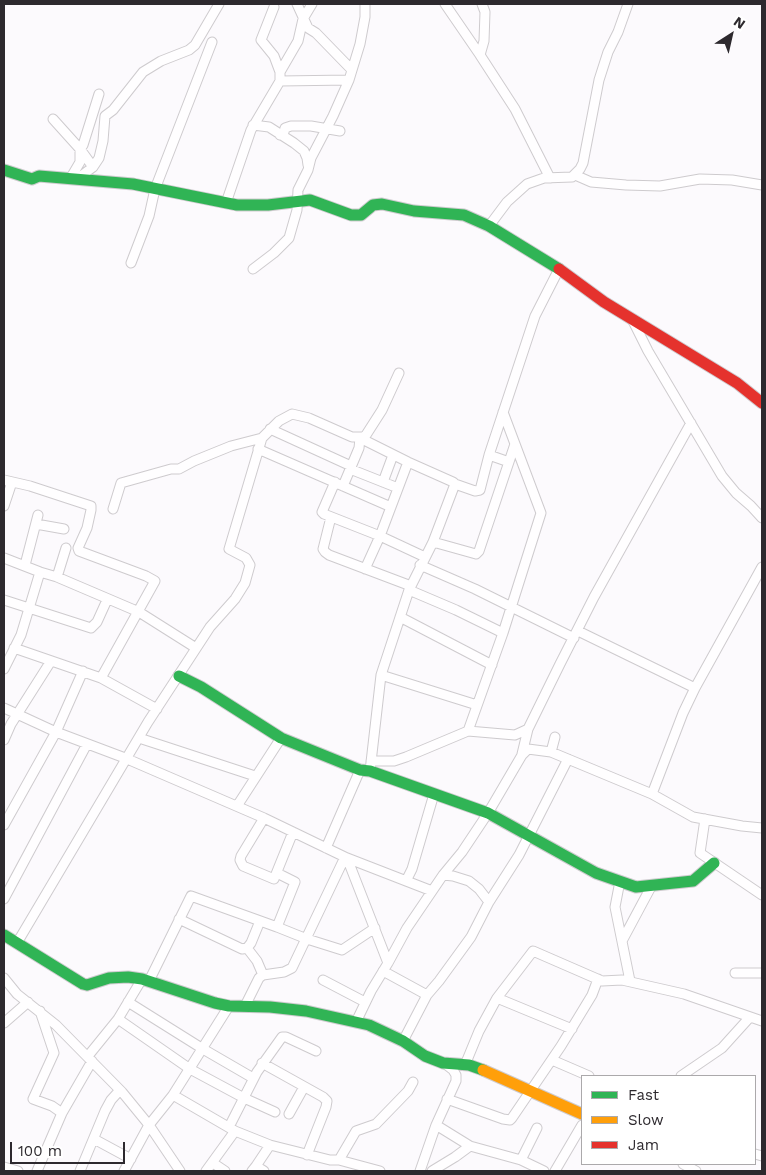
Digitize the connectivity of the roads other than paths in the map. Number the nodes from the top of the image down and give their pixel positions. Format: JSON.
{"nodes":[{"id":1,"x":219,"y":4,"type":"edge"},
{"id":2,"x":297,"y":4,"type":"edge"},
{"id":3,"x":312,"y":4,"type":"edge"},
{"id":4,"x":365,"y":4,"type":"edge"},
{"id":5,"x":444,"y":4,"type":"edge"},
{"id":6,"x":482,"y":4,"type":"edge"},
{"id":7,"x":628,"y":4,"type":"edge"},
{"id":8,"x":274,"y":7,"type":"dead end"},
{"id":9,"x":303,"y":19,"type":"junction"},
{"id":10,"x":212,"y":42,"type":"dead end"},
{"id":11,"x":480,"y":55,"type":"junction"},
{"id":12,"x":351,"y":69,"type":"junction"},
{"id":13,"x":280,"y":72,"type":"junction"},
{"id":14,"x":349,"y":80,"type":"junction"},
{"id":15,"x":280,"y":81,"type":"junction"},
{"id":16,"x":99,"y":94,"type":"dead end"},
{"id":17,"x":53,"y":119,"type":"dead end"},
{"id":18,"x":254,"y":125,"type":"junction"},
{"id":19,"x":326,"y":128,"type":"junction"},
{"id":20,"x":340,"y":131,"type":"dead end"},
{"id":21,"x":280,"y":135,"type":"junction"},
{"id":22,"x":80,"y":149,"type":"junction"},
{"id":23,"x":309,"y":166,"type":"junction"},
{"id":24,"x":93,"y":167,"type":"junction"},
{"id":25,"x":4,"y":170,"type":"edge"},
{"id":26,"x":575,"y":175,"type":"junction"},
{"id":27,"x":550,"y":178,"type":"junction"},
{"id":28,"x":73,"y":179,"type":"junction"},
{"id":29,"x":762,"y":185,"type":"edge"},
{"id":30,"x":155,"y":189,"type":"junction"},
{"id":31,"x":297,"y":201,"type":"junction"},
{"id":32,"x":226,"y":203,"type":"junction"},
{"id":33,"x":489,"y":226,"type":"junction"},
{"id":34,"x":131,"y":263,"type":"dead end"},
{"id":35,"x":253,"y":269,"type":"dead end"},
{"id":36,"x":559,"y":269,"type":"junction"},
{"id":37,"x":633,"y":321,"type":"junction"},
{"id":38,"x":399,"y":373,"type":"dead end"},
{"id":39,"x":762,"y":403,"type":"edge"},
{"id":40,"x":503,"y":412,"type":"junction"},
{"id":41,"x":691,"y":424,"type":"junction"},
{"id":42,"x":270,"y":430,"type":"junction"},
{"id":43,"x":262,"y":438,"type":"junction"},
{"id":44,"x":360,"y":438,"type":"junction"},
{"id":45,"x":515,"y":444,"type":"junction"},
{"id":46,"x":258,"y":449,"type":"junction"},
{"id":47,"x":393,"y":455,"type":"junction"},
{"id":48,"x":489,"y":455,"type":"junction"},
{"id":49,"x":408,"y":462,"type":"junction"},
{"id":50,"x":509,"y":462,"type":"junction"},
{"id":51,"x":351,"y":467,"type":"junction"},
{"id":52,"x":8,"y":481,"type":"edge"},
{"id":53,"x":383,"y":482,"type":"junction"},
{"id":54,"x":339,"y":484,"type":"junction"},
{"id":55,"x":455,"y":484,"type":"junction"},
{"id":56,"x":398,"y":488,"type":"junction"},
{"id":57,"x":4,"y":506,"type":"edge"},
{"id":58,"x":391,"y":507,"type":"junction"},
{"id":59,"x":113,"y":509,"type":"dead end"},
{"id":60,"x":331,"y":517,"type":"junction"},
{"id":61,"x":762,"y":518,"type":"edge"},
{"id":62,"x":64,"y":530,"type":"dead end"},
{"id":63,"x":380,"y":536,"type":"junction"},
{"id":64,"x":433,"y":542,"type":"junction"},
{"id":65,"x":66,"y":548,"type":"dead end"},
{"id":66,"x":4,"y":558,"type":"edge"},
{"id":67,"x":423,"y":561,"type":"junction"},
{"id":68,"x":24,"y":565,"type":"junction"},
{"id":69,"x":762,"y":567,"type":"edge"},
{"id":70,"x":365,"y":569,"type":"junction"},
{"id":71,"x":40,"y":572,"type":"junction"},
{"id":72,"x":57,"y":577,"type":"junction"},
{"id":73,"x":410,"y":588,"type":"junction"},
{"id":74,"x":4,"y":600,"type":"edge"},
{"id":75,"x":106,"y":600,"type":"junction"},
{"id":76,"x":512,"y":608,"type":"junction"},
{"id":77,"x":29,"y":609,"type":"junction"},
{"id":78,"x":139,"y":612,"type":"junction"},
{"id":79,"x":400,"y":617,"type":"junction"},
{"id":80,"x":503,"y":633,"type":"junction"},
{"id":81,"x":576,"y":634,"type":"junction"},
{"id":82,"x":14,"y":648,"type":"junction"},
{"id":83,"x":196,"y":648,"type":"junction"},
{"id":84,"x":51,"y":661,"type":"junction"},
{"id":85,"x":492,"y":665,"type":"junction"},
{"id":86,"x":4,"y":669,"type":"edge"},
{"id":87,"x":83,"y":672,"type":"junction"},
{"id":88,"x":381,"y":675,"type":"junction"},
{"id":89,"x":179,"y":676,"type":"junction"},
{"id":90,"x":101,"y":678,"type":"junction"},
{"id":91,"x":695,"y":688,"type":"junction"},
{"id":92,"x":477,"y":705,"type":"junction"},
{"id":93,"x":4,"y":708,"type":"edge"},
{"id":94,"x":157,"y":709,"type":"junction"},
{"id":95,"x":17,"y":715,"type":"junction"},
{"id":96,"x":528,"y":729,"type":"junction"},
{"id":97,"x":468,"y":731,"type":"junction"},
{"id":98,"x":56,"y":732,"type":"junction"},
{"id":99,"x":139,"y":738,"type":"junction"},
{"id":100,"x":281,"y":738,"type":"junction"},
{"id":101,"x":555,"y":738,"type":"dead end"},
{"id":102,"x":4,"y":740,"type":"edge"},
{"id":103,"x":87,"y":744,"type":"junction"},
{"id":104,"x":551,"y":752,"type":"junction"},
{"id":105,"x":522,"y":754,"type":"junction"},
{"id":106,"x":125,"y":758,"type":"junction"},
{"id":107,"x":568,"y":759,"type":"junction"},
{"id":108,"x":367,"y":767,"type":"junction"},
{"id":109,"x":255,"y":776,"type":"junction"},
{"id":110,"x":434,"y":794,"type":"junction"},
{"id":111,"x":652,"y":794,"type":"junction"},
{"id":112,"x":237,"y":806,"type":"junction"},
{"id":113,"x":488,"y":813,"type":"junction"},
{"id":114,"x":264,"y":818,"type":"junction"},
{"id":115,"x":705,"y":819,"type":"junction"},
{"id":116,"x":4,"y":825,"type":"edge"},
{"id":117,"x":762,"y":828,"type":"edge"},
{"id":118,"x":293,"y":832,"type":"junction"},
{"id":119,"x":529,"y":834,"type":"junction"},
{"id":120,"x":326,"y":848,"type":"junction"},
{"id":121,"x":346,"y":858,"type":"junction"},
{"id":122,"x":714,"y":863,"type":"junction"},
{"id":123,"x":277,"y":873,"type":"junction"},
{"id":124,"x":443,"y":875,"type":"junction"},
{"id":125,"x":406,"y":881,"type":"junction"},
{"id":126,"x":620,"y":881,"type":"junction"},
{"id":127,"x":652,"y":885,"type":"junction"},
{"id":128,"x":432,"y":891,"type":"junction"},
{"id":129,"x":762,"y":895,"type":"edge"},
{"id":130,"x":4,"y":899,"type":"edge"},
{"id":131,"x":489,"y":902,"type":"junction"},
{"id":132,"x":179,"y":919,"type":"junction"},
{"id":133,"x":260,"y":921,"type":"junction"},
{"id":134,"x":277,"y":927,"type":"junction"},
{"id":135,"x":374,"y":928,"type":"junction"},
{"id":136,"x":4,"y":935,"type":"edge"},
{"id":137,"x":307,"y":939,"type":"junction"},
{"id":138,"x":622,"y":941,"type":"junction"},
{"id":139,"x":17,"y":943,"type":"junction"},
{"id":140,"x":247,"y":948,"type":"junction"},
{"id":141,"x":386,"y":967,"type":"junction"},
{"id":142,"x":735,"y":973,"type":"dead end"},
{"id":143,"x":762,"y":973,"type":"edge"},
{"id":144,"x":263,"y":975,"type":"junction"},
{"id":145,"x":4,"y":978,"type":"edge"},
{"id":146,"x":598,"y":979,"type":"junction"},
{"id":147,"x":145,"y":980,"type":"junction"},
{"id":148,"x":323,"y":980,"type":"dead end"},
{"id":149,"x":630,"y":981,"type":"junction"},
{"id":150,"x":427,"y":995,"type":"junction"},
{"id":151,"x":497,"y":998,"type":"junction"},
{"id":152,"x":28,"y":1002,"type":"junction"},
{"id":153,"x":128,"y":1002,"type":"junction"},
{"id":154,"x":366,"y":1002,"type":"junction"},
{"id":155,"x":229,"y":1006,"type":"junction"},
{"id":156,"x":245,"y":1006,"type":"junction"},
{"id":157,"x":40,"y":1011,"type":"junction"},
{"id":158,"x":750,"y":1017,"type":"junction"},
{"id":159,"x":118,"y":1019,"type":"junction"},
{"id":160,"x":762,"y":1021,"type":"edge"},
{"id":161,"x":356,"y":1022,"type":"junction"},
{"id":162,"x":4,"y":1023,"type":"edge"},
{"id":163,"x":572,"y":1029,"type":"junction"},
{"id":164,"x":403,"y":1042,"type":"junction"},
{"id":165,"x":203,"y":1049,"type":"junction"},
{"id":166,"x":316,"y":1051,"type":"dead end"},
{"id":167,"x":90,"y":1059,"type":"junction"},
{"id":168,"x":552,"y":1060,"type":"junction"},
{"id":169,"x":262,"y":1063,"type":"junction"},
{"id":170,"x":444,"y":1063,"type":"junction"},
{"id":171,"x":465,"y":1065,"type":"junction"},
{"id":172,"x":190,"y":1069,"type":"junction"},
{"id":173,"x":587,"y":1075,"type":"edge"},
{"id":174,"x":682,"y":1075,"type":"edge"},
{"id":175,"x":254,"y":1078,"type":"junction"},
{"id":176,"x":413,"y":1082,"type":"dead end"},
{"id":177,"x":304,"y":1087,"type":"junction"},
{"id":178,"x":120,"y":1090,"type":"junction"},
{"id":179,"x":531,"y":1090,"type":"junction"},
{"id":180,"x":173,"y":1095,"type":"junction"},
{"id":181,"x":244,"y":1098,"type":"junction"},
{"id":182,"x":447,"y":1099,"type":"junction"},
{"id":183,"x":275,"y":1112,"type":"dead end"},
{"id":184,"x":62,"y":1113,"type":"junction"},
{"id":185,"x":289,"y":1114,"type":"dead end"},
{"id":186,"x":581,"y":1114,"type":"edge"},
{"id":187,"x":149,"y":1125,"type":"junction"},
{"id":188,"x":436,"y":1125,"type":"junction"},
{"id":189,"x":581,"y":1127,"type":"edge"},
{"id":190,"x":537,"y":1128,"type":"dead end"},
{"id":191,"x":232,"y":1129,"type":"junction"},
{"id":192,"x":94,"y":1139,"type":"junction"},
{"id":193,"x":270,"y":1145,"type":"junction"},
{"id":194,"x":470,"y":1146,"type":"junction"},
{"id":195,"x":307,"y":1155,"type":"junction"},
{"id":196,"x":131,"y":1159,"type":"junction"},
{"id":197,"x":339,"y":1160,"type":"junction"},
{"id":198,"x":521,"y":1160,"type":"junction"},
{"id":199,"x":213,"y":1163,"type":"junction"},
{"id":200,"x":685,"y":1165,"type":"edge"},
{"id":201,"x":4,"y":1167,"type":"edge"},
{"id":202,"x":175,"y":1169,"type":"edge"},
{"id":203,"x":257,"y":1170,"type":"edge"},
{"id":204,"x":18,"y":1171,"type":"edge"},
{"id":205,"x":37,"y":1171,"type":"edge"},
{"id":206,"x":80,"y":1171,"type":"edge"},
{"id":207,"x":124,"y":1171,"type":"edge"},
{"id":208,"x":206,"y":1171,"type":"edge"},
{"id":209,"x":225,"y":1171,"type":"edge"},
{"id":210,"x":380,"y":1171,"type":"edge"},
{"id":211,"x":420,"y":1171,"type":"edge"},
{"id":212,"x":432,"y":1171,"type":"edge"},
{"id":213,"x":544,"y":1171,"type":"edge"},
{"id":214,"x":555,"y":1171,"type":"edge"},
{"id":215,"x":696,"y":1171,"type":"edge"}],
"edges":[{"from":1,"to":24,"type":"street"},
{"from":2,"to":9,"type":"street"},
{"from":3,"to":9,"type":"street"},
{"from":4,"to":12,"type":"street"},
{"from":5,"to":11,"type":"street"},
{"from":6,"to":11,"type":"street"},
{"from":7,"to":26,"type":"street"},
{"from":8,"to":13,"type":"street"},
{"from":9,"to":12,"type":"street"},
{"from":9,"to":13,"type":"street"},
{"from":10,"to":30,"type":"street"},
{"from":11,"to":27,"type":"street"},
{"from":12,"to":14,"type":"street"},
{"from":13,"to":15,"type":"street"},
{"from":14,"to":15,"type":"street"},
{"from":14,"to":19,"type":"street"},
{"from":15,"to":18,"type":"street"},
{"from":16,"to":22,"type":"street"},
{"from":17,"to":22,"type":"street"},
{"from":18,"to":21,"type":"street"},
{"from":18,"to":32,"type":"street"},
{"from":19,"to":20,"type":"street"},
{"from":19,"to":21,"type":"street"},
{"from":19,"to":23,"type":"street"},
{"from":21,"to":23,"type":"street"},
{"from":22,"to":24,"type":"street"},
{"from":22,"to":28,"type":"street"},
{"from":23,"to":31,"type":"street"},
{"from":24,"to":28,"type":"street"},
{"from":25,"to":28,"type":"street"},
{"from":26,"to":27,"type":"street"},
{"from":26,"to":29,"type":"street"},
{"from":27,"to":33,"type":"street"},
{"from":28,"to":30,"type":"street"},
{"from":30,"to":32,"type":"street"},
{"from":30,"to":34,"type":"street"},
{"from":31,"to":32,"type":"street"},
{"from":31,"to":33,"type":"street"},
{"from":31,"to":35,"type":"street"},
{"from":33,"to":36,"type":"street"},
{"from":36,"to":37,"type":"street"},
{"from":36,"to":40,"type":"street"},
{"from":37,"to":39,"type":"street"},
{"from":37,"to":41,"type":"street"},
{"from":38,"to":44,"type":"street"},
{"from":40,"to":45,"type":"street"},
{"from":40,"to":48,"type":"street"},
{"from":41,"to":61,"type":"street"},
{"from":41,"to":81,"type":"street"},
{"from":42,"to":43,"type":"street"},
{"from":42,"to":44,"type":"street"},
{"from":42,"to":51,"type":"street"},
{"from":43,"to":46,"type":"street"},
{"from":43,"to":59,"type":"street"},
{"from":44,"to":47,"type":"street"},
{"from":44,"to":51,"type":"street"},
{"from":45,"to":50,"type":"street"},
{"from":45,"to":76,"type":"street"},
{"from":46,"to":54,"type":"street"},
{"from":46,"to":83,"type":"street"},
{"from":47,"to":49,"type":"street"},
{"from":47,"to":53,"type":"street"},
{"from":48,"to":50,"type":"street"},
{"from":48,"to":55,"type":"street"},
{"from":49,"to":55,"type":"street"},
{"from":49,"to":56,"type":"street"},
{"from":50,"to":64,"type":"street"},
{"from":51,"to":53,"type":"street"},
{"from":51,"to":54,"type":"street"},
{"from":52,"to":57,"type":"street"},
{"from":52,"to":78,"type":"street"},
{"from":53,"to":56,"type":"street"},
{"from":54,"to":58,"type":"street"},
{"from":54,"to":60,"type":"street"},
{"from":55,"to":64,"type":"street"},
{"from":56,"to":58,"type":"street"},
{"from":58,"to":63,"type":"street"},
{"from":60,"to":63,"type":"street"},
{"from":60,"to":70,"type":"street"},
{"from":62,"to":68,"type":"street"},
{"from":63,"to":67,"type":"street"},
{"from":63,"to":70,"type":"street"},
{"from":64,"to":67,"type":"street"},
{"from":65,"to":72,"type":"street"},
{"from":66,"to":68,"type":"street"},
{"from":67,"to":73,"type":"street"},
{"from":67,"to":76,"type":"street"},
{"from":68,"to":71,"type":"street"},
{"from":69,"to":91,"type":"street"},
{"from":70,"to":73,"type":"street"},
{"from":71,"to":72,"type":"street"},
{"from":71,"to":77,"type":"street"},
{"from":72,"to":75,"type":"street"},
{"from":73,"to":79,"type":"street"},
{"from":73,"to":80,"type":"street"},
{"from":74,"to":77,"type":"street"},
{"from":75,"to":77,"type":"street"},
{"from":75,"to":78,"type":"street"},
{"from":76,"to":80,"type":"street"},
{"from":76,"to":81,"type":"street"},
{"from":77,"to":82,"type":"street"},
{"from":78,"to":83,"type":"street"},
{"from":78,"to":90,"type":"street"},
{"from":79,"to":85,"type":"street"},
{"from":79,"to":88,"type":"street"},
{"from":80,"to":85,"type":"street"},
{"from":81,"to":91,"type":"street"},
{"from":81,"to":96,"type":"street"},
{"from":82,"to":84,"type":"street"},
{"from":82,"to":86,"type":"street"},
{"from":83,"to":89,"type":"street"},
{"from":84,"to":87,"type":"street"},
{"from":84,"to":95,"type":"street"},
{"from":85,"to":92,"type":"street"},
{"from":87,"to":90,"type":"street"},
{"from":87,"to":98,"type":"street"},
{"from":88,"to":92,"type":"street"},
{"from":88,"to":108,"type":"street"},
{"from":89,"to":94,"type":"street"},
{"from":89,"to":100,"type":"street"},
{"from":90,"to":94,"type":"street"},
{"from":91,"to":111,"type":"street"},
{"from":92,"to":97,"type":"street"},
{"from":93,"to":95,"type":"street"},
{"from":94,"to":99,"type":"street"},
{"from":95,"to":98,"type":"street"},
{"from":95,"to":102,"type":"street"},
{"from":96,"to":97,"type":"street"},
{"from":96,"to":105,"type":"street"},
{"from":97,"to":108,"type":"street"},
{"from":98,"to":103,"type":"street"},
{"from":98,"to":116,"type":"street"},
{"from":99,"to":106,"type":"street"},
{"from":99,"to":109,"type":"street"},
{"from":100,"to":108,"type":"street"},
{"from":100,"to":109,"type":"street"},
{"from":101,"to":104,"type":"street"},
{"from":103,"to":106,"type":"street"},
{"from":103,"to":130,"type":"street"},
{"from":104,"to":105,"type":"street"},
{"from":104,"to":107,"type":"street"},
{"from":105,"to":113,"type":"street"},
{"from":106,"to":112,"type":"street"},
{"from":106,"to":139,"type":"street"},
{"from":107,"to":111,"type":"street"},
{"from":107,"to":119,"type":"street"},
{"from":108,"to":110,"type":"street"},
{"from":108,"to":120,"type":"street"},
{"from":109,"to":112,"type":"street"},
{"from":110,"to":113,"type":"street"},
{"from":110,"to":125,"type":"street"},
{"from":111,"to":115,"type":"street"},
{"from":112,"to":114,"type":"street"},
{"from":113,"to":119,"type":"street"},
{"from":113,"to":124,"type":"street"},
{"from":114,"to":118,"type":"street"},
{"from":114,"to":123,"type":"street"},
{"from":115,"to":117,"type":"street"},
{"from":115,"to":122,"type":"street"},
{"from":118,"to":120,"type":"street"},
{"from":118,"to":123,"type":"street"},
{"from":119,"to":126,"type":"street"},
{"from":119,"to":131,"type":"street"},
{"from":120,"to":121,"type":"street"},
{"from":121,"to":125,"type":"street"},
{"from":121,"to":135,"type":"street"},
{"from":121,"to":137,"type":"street"},
{"from":122,"to":127,"type":"street"},
{"from":122,"to":129,"type":"street"},
{"from":123,"to":134,"type":"street"},
{"from":124,"to":128,"type":"street"},
{"from":124,"to":131,"type":"street"},
{"from":125,"to":128,"type":"street"},
{"from":126,"to":127,"type":"street"},
{"from":126,"to":138,"type":"street"},
{"from":127,"to":138,"type":"street"},
{"from":128,"to":141,"type":"street"},
{"from":131,"to":150,"type":"street"},
{"from":132,"to":133,"type":"street"},
{"from":132,"to":140,"type":"street"},
{"from":132,"to":147,"type":"street"},
{"from":133,"to":134,"type":"street"},
{"from":133,"to":140,"type":"street"},
{"from":134,"to":137,"type":"street"},
{"from":135,"to":137,"type":"street"},
{"from":135,"to":141,"type":"street"},
{"from":136,"to":139,"type":"street"},
{"from":137,"to":144,"type":"street"},
{"from":138,"to":149,"type":"street"},
{"from":139,"to":147,"type":"street"},
{"from":140,"to":144,"type":"street"},
{"from":141,"to":150,"type":"street"},
{"from":141,"to":154,"type":"street"},
{"from":142,"to":143,"type":"street"},
{"from":144,"to":156,"type":"street"},
{"from":145,"to":152,"type":"street"},
{"from":146,"to":149,"type":"street"},
{"from":146,"to":151,"type":"street"},
{"from":146,"to":163,"type":"street"},
{"from":147,"to":153,"type":"street"},
{"from":147,"to":155,"type":"street"},
{"from":148,"to":154,"type":"street"},
{"from":149,"to":158,"type":"street"},
{"from":150,"to":164,"type":"street"},
{"from":151,"to":163,"type":"street"},
{"from":151,"to":171,"type":"street"},
{"from":152,"to":157,"type":"street"},
{"from":152,"to":162,"type":"street"},
{"from":153,"to":159,"type":"street"},
{"from":153,"to":165,"type":"street"},
{"from":154,"to":161,"type":"street"},
{"from":155,"to":156,"type":"street"},
{"from":155,"to":165,"type":"street"},
{"from":156,"to":161,"type":"street"},
{"from":157,"to":167,"type":"street"},
{"from":157,"to":184,"type":"street"},
{"from":158,"to":160,"type":"street"},
{"from":158,"to":174,"type":"street"},
{"from":159,"to":167,"type":"street"},
{"from":159,"to":172,"type":"street"},
{"from":161,"to":164,"type":"street"},
{"from":163,"to":168,"type":"street"},
{"from":164,"to":170,"type":"street"},
{"from":165,"to":172,"type":"street"},
{"from":165,"to":175,"type":"street"},
{"from":166,"to":169,"type":"street"},
{"from":167,"to":178,"type":"street"},
{"from":167,"to":184,"type":"street"},
{"from":168,"to":173,"type":"street"},
{"from":168,"to":179,"type":"street"},
{"from":169,"to":175,"type":"street"},
{"from":169,"to":177,"type":"street"},
{"from":170,"to":171,"type":"street"},
{"from":170,"to":182,"type":"street"},
{"from":171,"to":179,"type":"street"},
{"from":172,"to":180,"type":"street"},
{"from":172,"to":181,"type":"street"},
{"from":175,"to":181,"type":"street"},
{"from":176,"to":197,"type":"street"},
{"from":177,"to":185,"type":"street"},
{"from":177,"to":195,"type":"street"},
{"from":178,"to":187,"type":"street"},
{"from":178,"to":192,"type":"street"},
{"from":179,"to":182,"type":"street"},
{"from":179,"to":186,"type":"street"},
{"from":180,"to":187,"type":"street"},
{"from":180,"to":191,"type":"street"},
{"from":181,"to":183,"type":"street"},
{"from":181,"to":191,"type":"street"},
{"from":182,"to":188,"type":"street"},
{"from":184,"to":205,"type":"street"},
{"from":187,"to":196,"type":"street"},
{"from":187,"to":202,"type":"street"},
{"from":188,"to":194,"type":"street"},
{"from":188,"to":211,"type":"street"},
{"from":189,"to":214,"type":"street"},
{"from":190,"to":198,"type":"street"},
{"from":191,"to":193,"type":"street"},
{"from":191,"to":199,"type":"street"},
{"from":192,"to":196,"type":"street"},
{"from":192,"to":206,"type":"street"},
{"from":193,"to":195,"type":"street"},
{"from":193,"to":203,"type":"street"},
{"from":194,"to":198,"type":"street"},
{"from":194,"to":212,"type":"street"},
{"from":195,"to":197,"type":"street"},
{"from":196,"to":207,"type":"street"},
{"from":197,"to":210,"type":"street"},
{"from":198,"to":213,"type":"street"},
{"from":199,"to":208,"type":"street"},
{"from":199,"to":209,"type":"street"},
{"from":200,"to":215,"type":"street"},
{"from":201,"to":204,"type":"street"}]}
